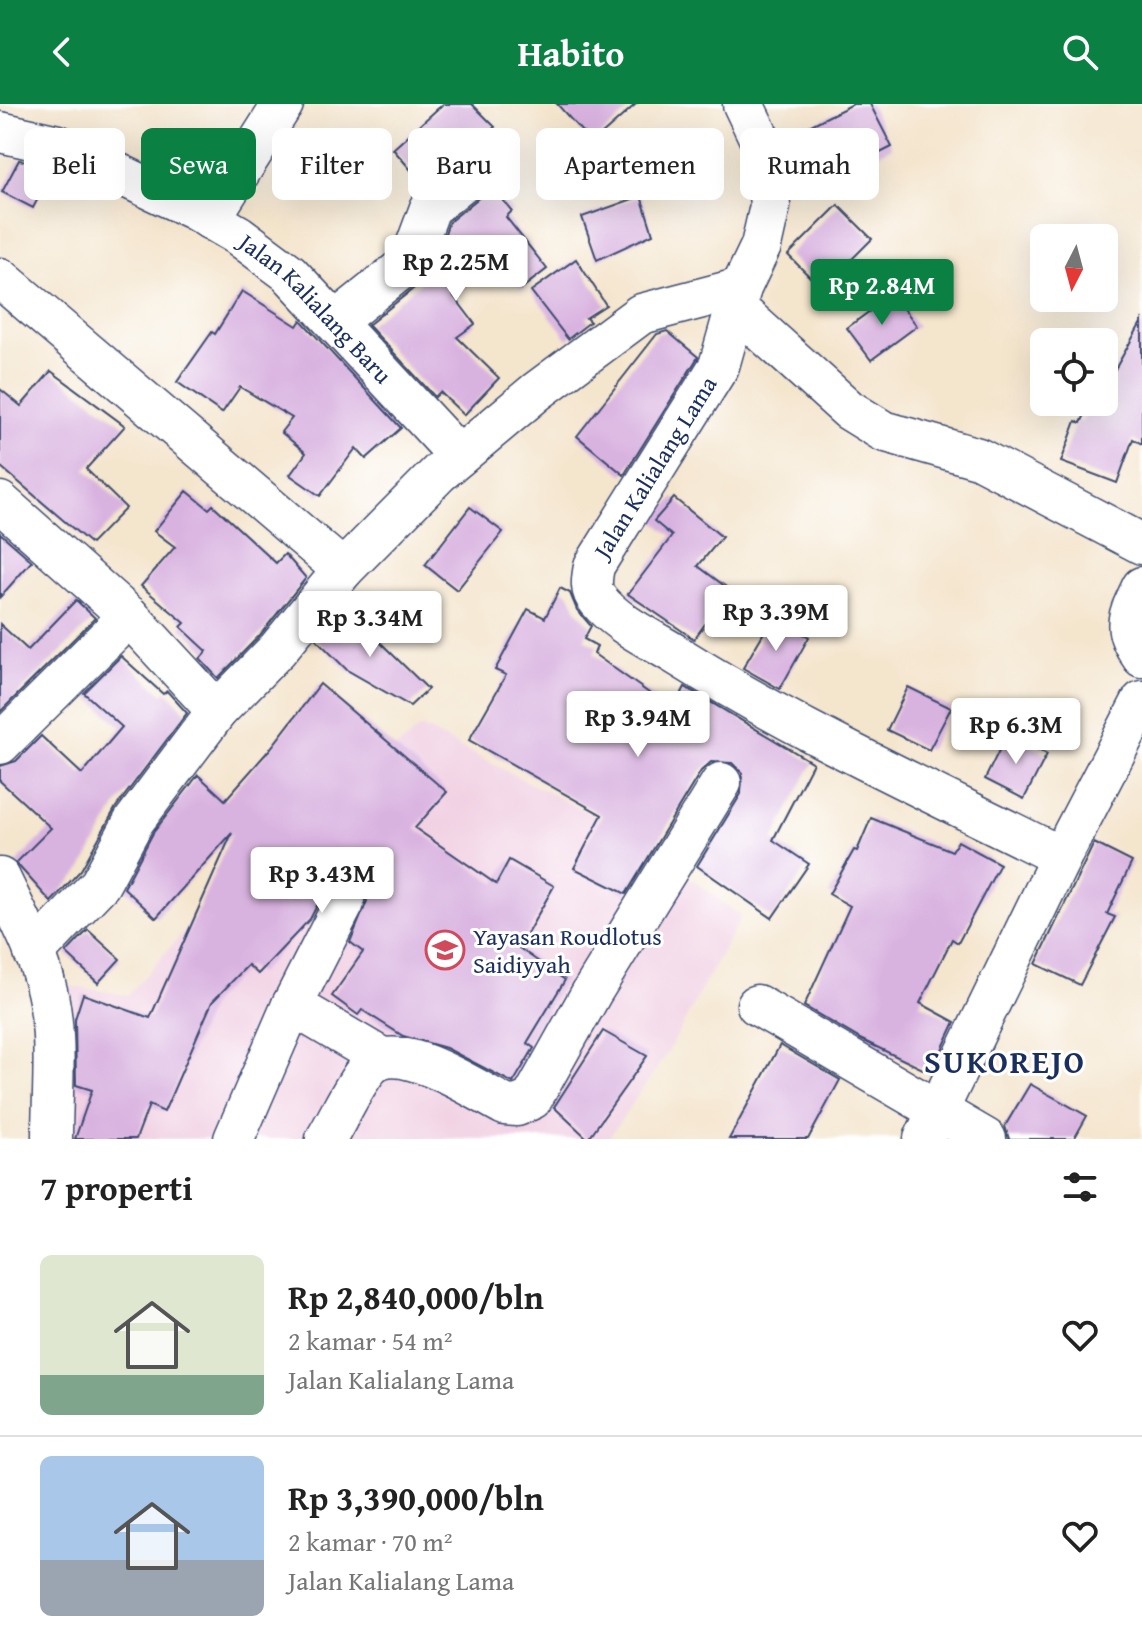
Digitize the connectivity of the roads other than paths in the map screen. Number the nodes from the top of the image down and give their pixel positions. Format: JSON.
{"nodes":[{"id":1,"x":283,"y":104,"type":"edge"},
{"id":2,"x":743,"y":104,"type":"edge"},
{"id":3,"x":0,"y":132,"type":"edge"},
{"id":4,"x":440,"y":200,"type":"edge"},
{"id":5,"x":210,"y":219,"type":"junction"},
{"id":6,"x":0,"y":278,"type":"edge"},
{"id":7,"x":739,"y":299,"type":"junction"},
{"id":8,"x":335,"y":322,"type":"junction"},
{"id":9,"x":459,"y":456,"type":"junction"},
{"id":10,"x":0,"y":502,"type":"edge"},
{"id":11,"x":1142,"y":544,"type":"edge"},
{"id":12,"x":343,"y":570,"type":"junction"},
{"id":13,"x":1142,"y":587,"type":"edge"},
{"id":14,"x":129,"y":616,"type":"junction"},
{"id":15,"x":1142,"y":657,"type":"edge"},
{"id":16,"x":1142,"y":701,"type":"edge"},
{"id":17,"x":217,"y":711,"type":"junction"},
{"id":18,"x":0,"y":744,"type":"edge"},
{"id":19,"x":721,"y":783,"type":"dead end"},
{"id":20,"x":1061,"y":857,"type":"junction"},
{"id":21,"x":0,"y":878,"type":"edge"},
{"id":22,"x":344,"y":903,"type":"dead end"},
{"id":23,"x":34,"y":953,"type":"junction"},
{"id":24,"x":292,"y":1005,"type":"junction"},
{"id":25,"x":757,"y":1005,"type":"dead end"},
{"id":26,"x":382,"y":1058,"type":"junction"},
{"id":27,"x":931,"y":1125,"type":"edge"},
{"id":28,"x":52,"y":1139,"type":"edge"},
{"id":29,"x":234,"y":1139,"type":"edge"},
{"id":30,"x":326,"y":1139,"type":"edge"},
{"id":31,"x":986,"y":1139,"type":"edge"}],
"edges":[{"from":1,"to":5,"type":"street"},
{"from":2,"to":7,"type":"street","name":"Jalan Kalialang Lama"},
{"from":3,"to":5,"type":"street","name":"Jalan Kalialang Baru"},
{"from":4,"to":8,"type":"street"},
{"from":5,"to":8,"type":"street","name":"Jalan Kalialang Baru"},
{"from":6,"to":12,"type":"street"},
{"from":7,"to":9,"type":"street"},
{"from":7,"to":11,"type":"street"},
{"from":7,"to":20,"type":"street","name":"Jalan Kalialang Lama"},
{"from":8,"to":9,"type":"street","name":"Jalan Kalialang Baru"},
{"from":9,"to":12,"type":"street"},
{"from":10,"to":14,"type":"street"},
{"from":12,"to":17,"type":"street"},
{"from":13,"to":15,"type":"street"},
{"from":14,"to":17,"type":"street"},
{"from":14,"to":18,"type":"street"},
{"from":16,"to":20,"type":"street"},
{"from":17,"to":23,"type":"street"},
{"from":19,"to":26,"type":"street"},
{"from":20,"to":27,"type":"street"},
{"from":21,"to":23,"type":"street"},
{"from":22,"to":24,"type":"street"},
{"from":23,"to":28,"type":"street"},
{"from":24,"to":26,"type":"street"},
{"from":24,"to":29,"type":"street"},
{"from":25,"to":27,"type":"street"},
{"from":26,"to":30,"type":"street"},
{"from":27,"to":31,"type":"street"}]}
